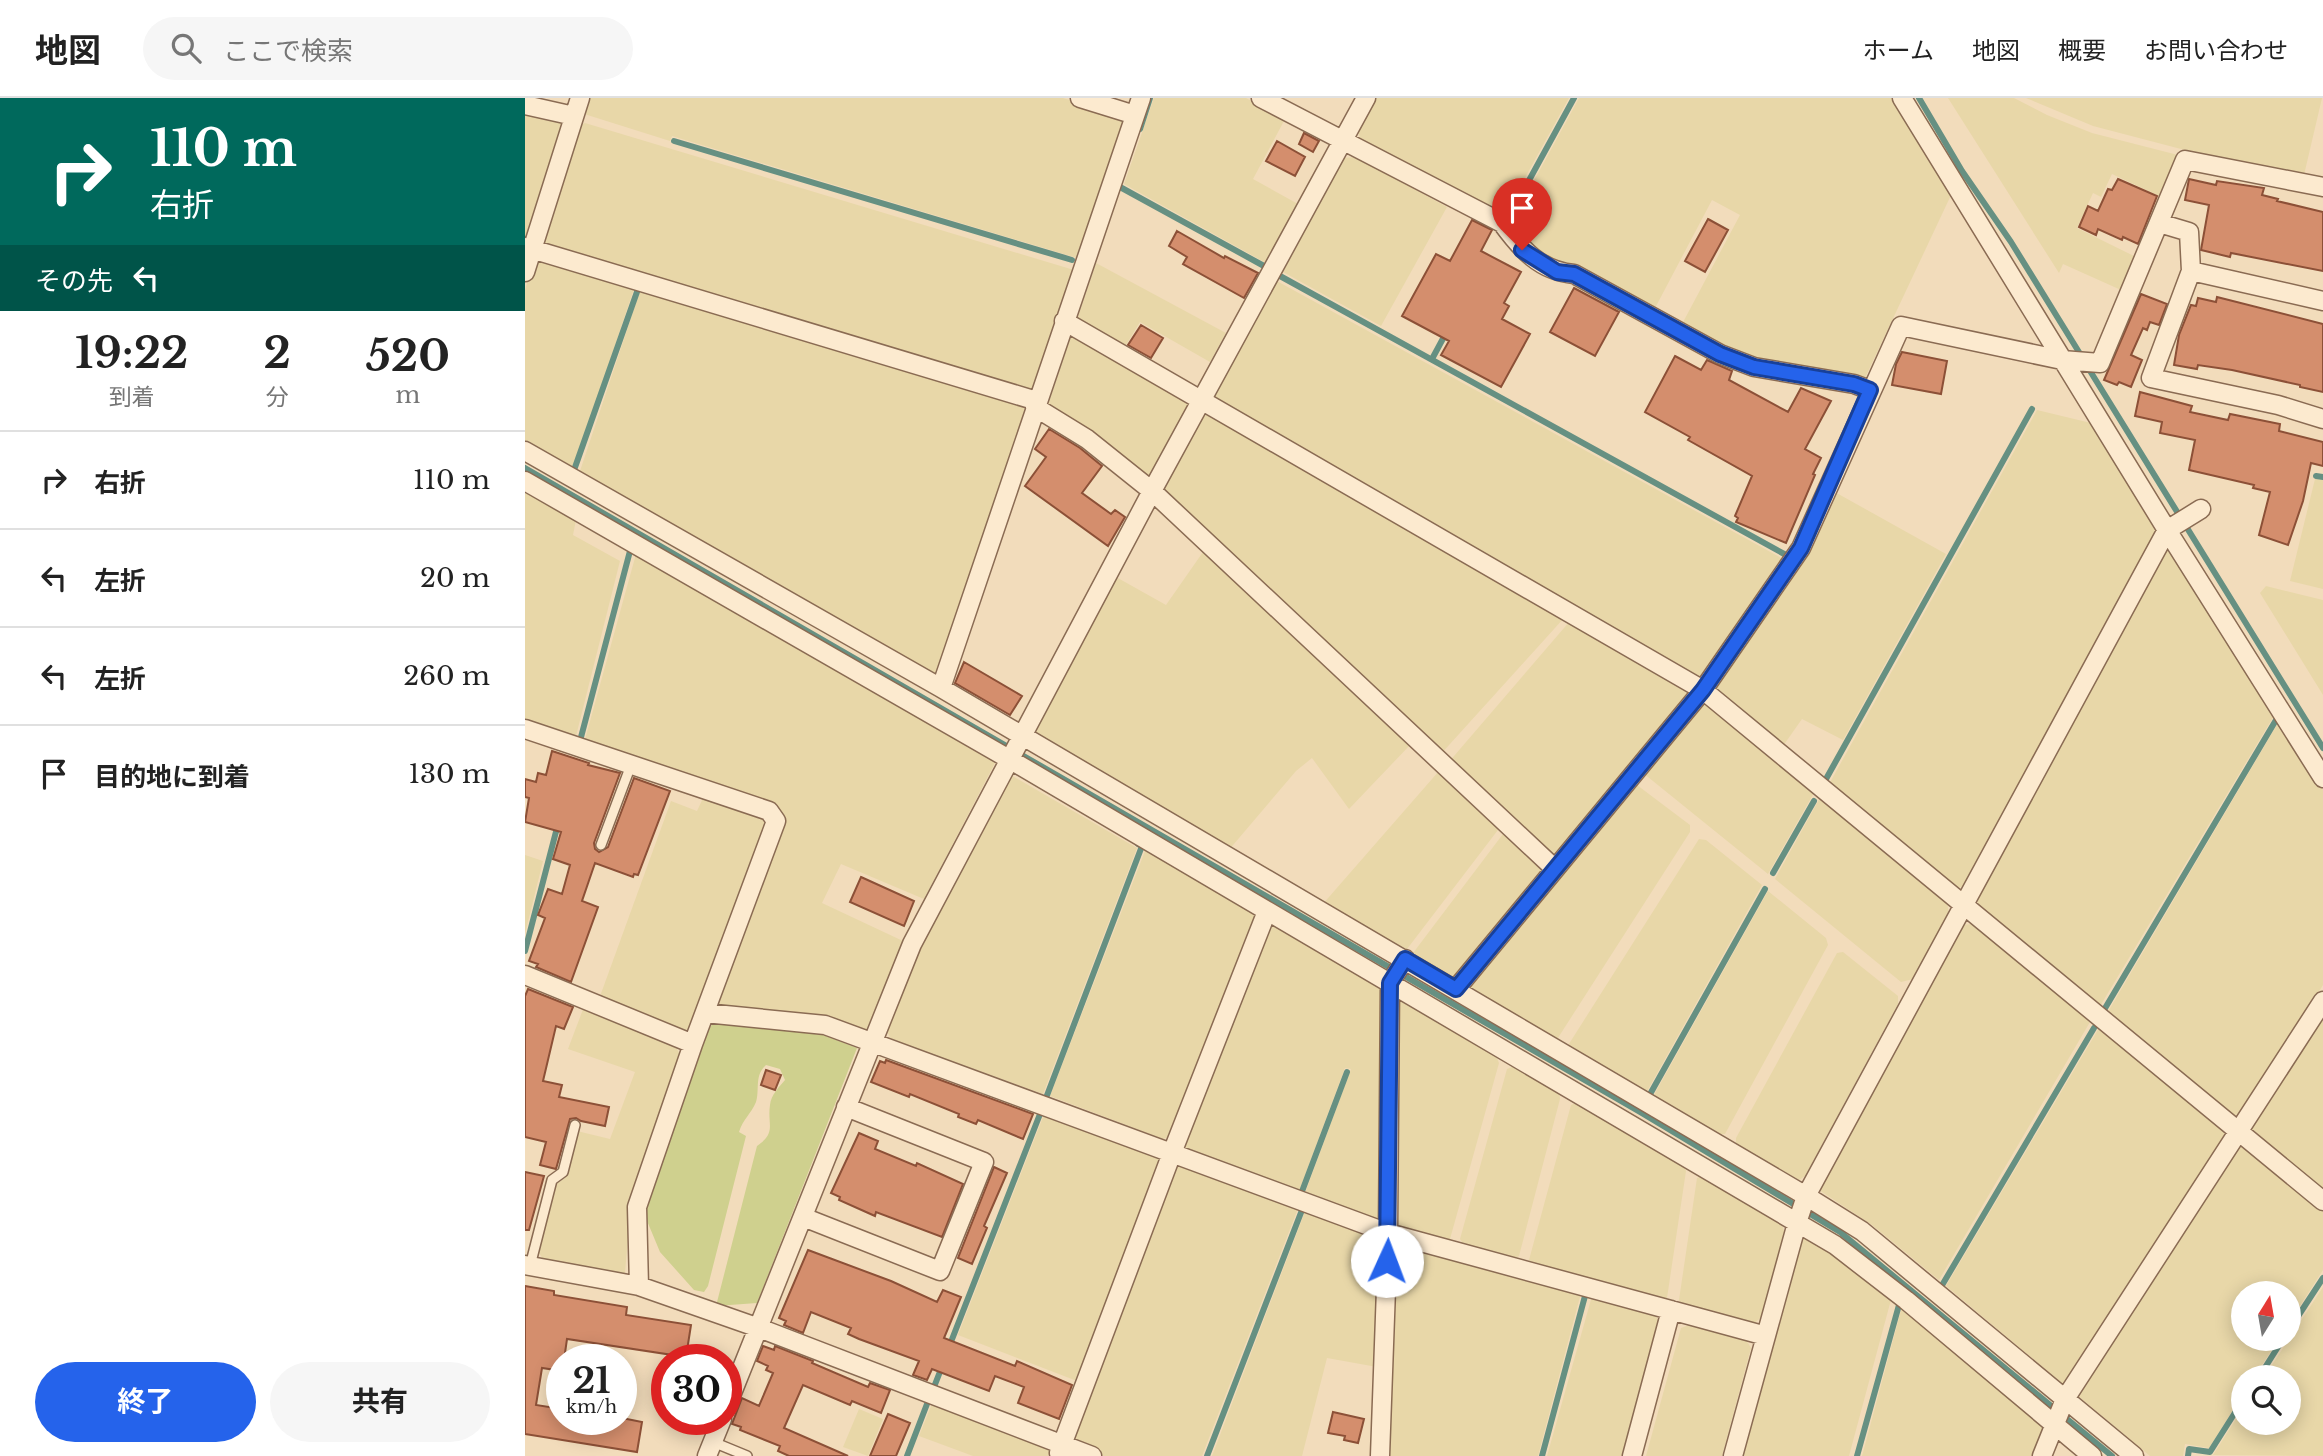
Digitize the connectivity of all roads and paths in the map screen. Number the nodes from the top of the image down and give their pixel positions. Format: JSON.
{"nodes":[{"id":1,"x":580,"y":98,"type":"edge"},
{"id":2,"x":1080,"y":98,"type":"edge"},
{"id":3,"x":1261,"y":98,"type":"edge"},
{"id":4,"x":1366,"y":98,"type":"edge"},
{"id":5,"x":1902,"y":98,"type":"edge"},
{"id":6,"x":525,"y":105,"type":"edge"},
{"id":7,"x":1138,"y":107,"type":"edge"},
{"id":8,"x":574,"y":116,"type":"junction"},
{"id":9,"x":1342,"y":141,"type":"junction"},
{"id":10,"x":2323,"y":187,"type":"edge"},
{"id":11,"x":2159,"y":223,"type":"junction"},
{"id":12,"x":529,"y":248,"type":"edge"},
{"id":13,"x":2191,"y":271,"type":"junction"},
{"id":14,"x":525,"y":272,"type":"edge"},
{"id":15,"x":2323,"y":300,"type":"edge"},
{"id":16,"x":1064,"y":321,"type":"junction"},
{"id":17,"x":2066,"y":360,"type":"junction"},
{"id":18,"x":1870,"y":390,"type":"junction"},
{"id":19,"x":1202,"y":399,"type":"junction"},
{"id":20,"x":1036,"y":404,"type":"junction"},
{"id":21,"x":2323,"y":419,"type":"edge"},
{"id":22,"x":525,"y":451,"type":"edge"},
{"id":23,"x":525,"y":481,"type":"edge"},
{"id":24,"x":1152,"y":491,"type":"junction"},
{"id":25,"x":2198,"y":511,"type":"dead end"},
{"id":26,"x":2170,"y":528,"type":"junction"},
{"id":27,"x":941,"y":688,"type":"junction"},
{"id":28,"x":1703,"y":690,"type":"junction"},
{"id":29,"x":525,"y":729,"type":"edge"},
{"id":30,"x":1015,"y":747,"type":"junction"},
{"id":31,"x":631,"y":765,"type":"junction"},
{"id":32,"x":2323,"y":778,"type":"edge"},
{"id":33,"x":601,"y":845,"type":"dead end"},
{"id":34,"x":1555,"y":869,"type":"junction"},
{"id":35,"x":1964,"y":905,"type":"junction"},
{"id":36,"x":1267,"y":911,"type":"junction"},
{"id":37,"x":1398,"y":971,"type":"junction"},
{"id":38,"x":525,"y":975,"type":"edge"},
{"id":39,"x":1456,"y":989,"type":"junction"},
{"id":40,"x":2323,"y":1000,"type":"edge"},
{"id":41,"x":705,"y":1013,"type":"junction"},
{"id":42,"x":872,"y":1043,"type":"junction"},
{"id":43,"x":693,"y":1044,"type":"junction"},
{"id":44,"x":846,"y":1107,"type":"junction"},
{"id":45,"x":575,"y":1125,"type":"dead end"},
{"id":46,"x":2237,"y":1131,"type":"junction"},
{"id":47,"x":1171,"y":1153,"type":"junction"},
{"id":48,"x":2323,"y":1202,"type":"edge"},
{"id":49,"x":1802,"y":1210,"type":"junction"},
{"id":50,"x":803,"y":1217,"type":"junction"},
{"id":51,"x":1388,"y":1233,"type":"junction"},
{"id":52,"x":528,"y":1265,"type":"edge"},
{"id":53,"x":639,"y":1286,"type":"junction"},
{"id":54,"x":1671,"y":1310,"type":"junction"},
{"id":55,"x":759,"y":1328,"type":"junction"},
{"id":56,"x":1766,"y":1336,"type":"junction"},
{"id":57,"x":742,"y":1369,"type":"edge"},
{"id":58,"x":2060,"y":1413,"type":"junction"},
{"id":59,"x":710,"y":1449,"type":"edge"},
{"id":60,"x":1060,"y":1450,"type":"edge"},
{"id":61,"x":747,"y":1456,"type":"edge"},
{"id":62,"x":1091,"y":1456,"type":"edge"},
{"id":63,"x":1380,"y":1456,"type":"edge"},
{"id":64,"x":1632,"y":1456,"type":"edge"},
{"id":65,"x":1733,"y":1456,"type":"edge"},
{"id":66,"x":2042,"y":1456,"type":"edge"},
{"id":67,"x":2092,"y":1456,"type":"edge"},
{"id":68,"x":2134,"y":1456,"type":"edge"}],
"edges":[{"from":1,"to":8,"type":"street"},
{"from":2,"to":7,"type":"street"},
{"from":3,"to":9,"type":"street"},
{"from":4,"to":9,"type":"street"},
{"from":5,"to":17,"type":"street"},
{"from":6,"to":8,"type":"street"},
{"from":7,"to":16,"type":"street"},
{"from":8,"to":12,"type":"street"},
{"from":9,"to":18,"type":"street"},
{"from":9,"to":19,"type":"street"},
{"from":10,"to":11,"type":"street"},
{"from":11,"to":13,"type":"street"},
{"from":11,"to":17,"type":"street"},
{"from":12,"to":14,"type":"street"},
{"from":12,"to":20,"type":"street"},
{"from":13,"to":15,"type":"street"},
{"from":13,"to":21,"type":"street"},
{"from":16,"to":19,"type":"street"},
{"from":16,"to":20,"type":"street"},
{"from":17,"to":18,"type":"street"},
{"from":17,"to":26,"type":"street"},
{"from":18,"to":28,"type":"street"},
{"from":19,"to":24,"type":"street"},
{"from":19,"to":28,"type":"street"},
{"from":20,"to":24,"type":"street"},
{"from":20,"to":27,"type":"street"},
{"from":22,"to":27,"type":"street"},
{"from":23,"to":30,"type":"street"},
{"from":24,"to":30,"type":"street"},
{"from":24,"to":34,"type":"street"},
{"from":25,"to":26,"type":"street"},
{"from":26,"to":32,"type":"street"},
{"from":26,"to":35,"type":"street"},
{"from":27,"to":30,"type":"street"},
{"from":28,"to":34,"type":"street"},
{"from":28,"to":35,"type":"street"},
{"from":29,"to":31,"type":"street"},
{"from":30,"to":36,"type":"street"},
{"from":30,"to":37,"type":"street"},
{"from":30,"to":42,"type":"street"},
{"from":31,"to":33,"type":"lane"},
{"from":31,"to":41,"type":"street"},
{"from":34,"to":39,"type":"street"},
{"from":35,"to":46,"type":"street"},
{"from":35,"to":49,"type":"street"},
{"from":36,"to":37,"type":"street"},
{"from":36,"to":47,"type":"street"},
{"from":37,"to":39,"type":"street"},
{"from":37,"to":49,"type":"street"},
{"from":37,"to":51,"type":"street"},
{"from":38,"to":43,"type":"street"},
{"from":39,"to":49,"type":"street"},
{"from":40,"to":46,"type":"street"},
{"from":41,"to":42,"type":"street"},
{"from":41,"to":43,"type":"street"},
{"from":42,"to":44,"type":"street"},
{"from":42,"to":47,"type":"street"},
{"from":43,"to":53,"type":"street"},
{"from":44,"to":50,"type":"street"},
{"from":44,"to":50,"type":"street"},
{"from":45,"to":52,"type":"lane"},
{"from":46,"to":48,"type":"street"},
{"from":46,"to":58,"type":"street"},
{"from":47,"to":51,"type":"street"},
{"from":47,"to":60,"type":"street"},
{"from":49,"to":56,"type":"street"},
{"from":49,"to":58,"type":"street"},
{"from":49,"to":58,"type":"street"},
{"from":50,"to":55,"type":"street"},
{"from":51,"to":54,"type":"street"},
{"from":51,"to":63,"type":"street"},
{"from":52,"to":53,"type":"street"},
{"from":53,"to":55,"type":"street"},
{"from":54,"to":56,"type":"street"},
{"from":54,"to":64,"type":"street"},
{"from":55,"to":57,"type":"street"},
{"from":55,"to":60,"type":"street"},
{"from":56,"to":65,"type":"street"},
{"from":58,"to":66,"type":"street"},
{"from":58,"to":67,"type":"street"},
{"from":58,"to":68,"type":"street"},
{"from":59,"to":61,"type":"lane"},
{"from":60,"to":62,"type":"street"}]}
